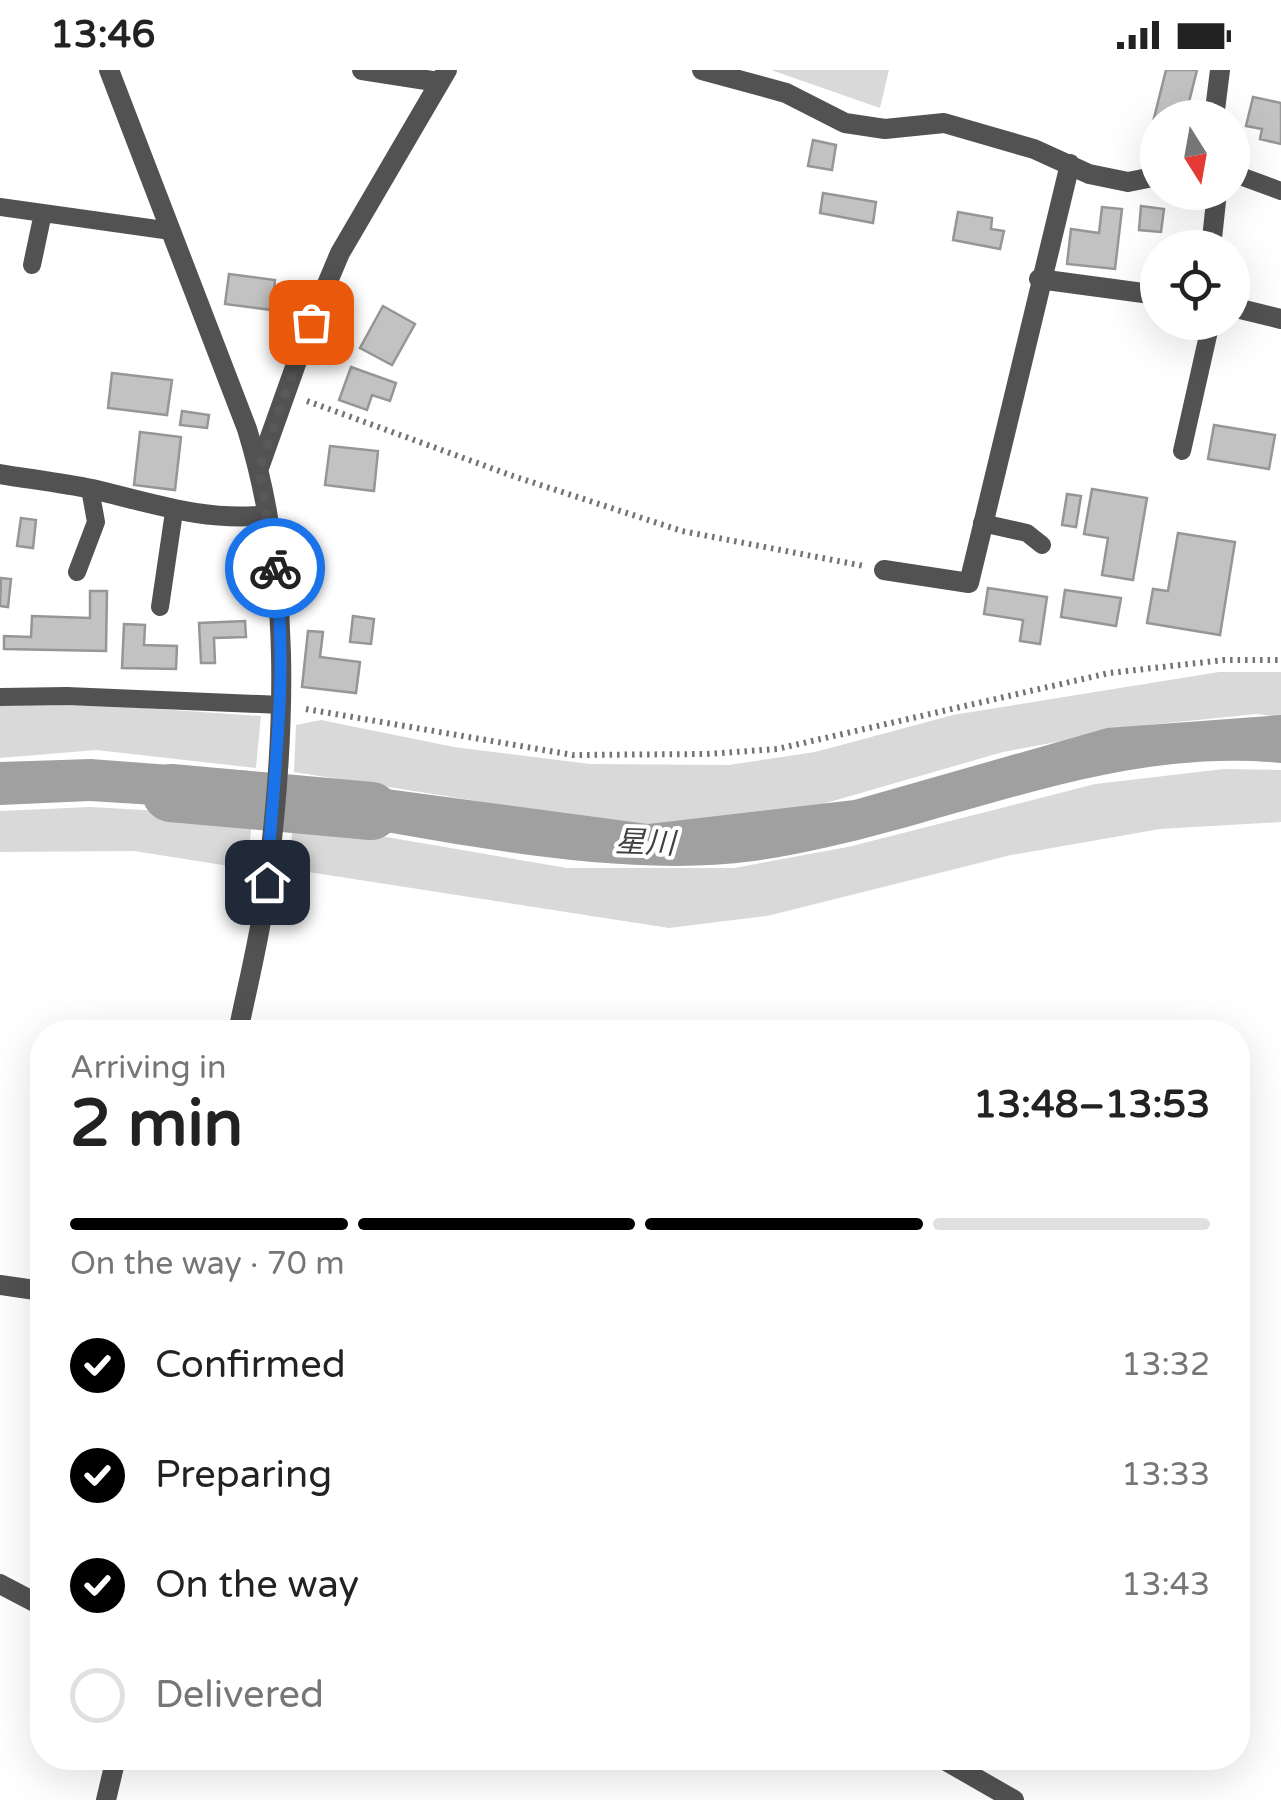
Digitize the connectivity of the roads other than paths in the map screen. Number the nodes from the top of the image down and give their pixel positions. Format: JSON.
{"nodes":[{"id":1,"x":109,"y":70,"type":"edge"},
{"id":2,"x":362,"y":70,"type":"edge"},
{"id":3,"x":702,"y":70,"type":"edge"},
{"id":4,"x":1220,"y":70,"type":"edge"},
{"id":5,"x":443,"y":76,"type":"edge"},
{"id":6,"x":1216,"y":100,"type":"edge"},
{"id":7,"x":1070,"y":164,"type":"junction"},
{"id":8,"x":1250,"y":179,"type":"edge"},
{"id":9,"x":1140,"y":180,"type":"edge"},
{"id":10,"x":1281,"y":191,"type":"edge"},
{"id":11,"x":0,"y":207,"type":"edge"},
{"id":12,"x":43,"y":214,"type":"junction"},
{"id":13,"x":170,"y":232,"type":"junction"},
{"id":14,"x":32,"y":265,"type":"dead end"},
{"id":15,"x":1039,"y":279,"type":"junction"},
{"id":16,"x":1140,"y":292,"type":"edge"},
{"id":17,"x":1250,"y":310,"type":"edge"},
{"id":18,"x":1281,"y":318,"type":"edge"},
{"id":19,"x":1207,"y":340,"type":"edge"},
{"id":20,"x":1182,"y":452,"type":"dead end"},
{"id":21,"x":259,"y":468,"type":"junction"},
{"id":22,"x":0,"y":474,"type":"edge"},
{"id":23,"x":90,"y":489,"type":"junction"},
{"id":24,"x":174,"y":512,"type":"junction"},
{"id":25,"x":267,"y":515,"type":"junction"},
{"id":26,"x":982,"y":523,"type":"junction"},
{"id":27,"x":1042,"y":545,"type":"dead end"},
{"id":28,"x":884,"y":570,"type":"road end"},
{"id":29,"x":77,"y":572,"type":"dead end"},
{"id":30,"x":160,"y":607,"type":"dead end"},
{"id":31,"x":0,"y":698,"type":"edge"},
{"id":32,"x":280,"y":715,"type":"junction"},
{"id":33,"x":240,"y":1020,"type":"edge"},
{"id":34,"x":2,"y":1290,"type":"edge"},
{"id":35,"x":30,"y":1291,"type":"edge"},
{"id":36,"x":0,"y":1584,"type":"edge"},
{"id":37,"x":30,"y":1600,"type":"edge"},
{"id":38,"x":113,"y":1770,"type":"edge"},
{"id":39,"x":962,"y":1770,"type":"edge"},
{"id":40,"x":106,"y":1798,"type":"edge"},
{"id":41,"x":1014,"y":1800,"type":"edge"}],
"edges":[{"from":1,"to":13,"type":"street"},
{"from":2,"to":5,"type":"street"},
{"from":3,"to":7,"type":"street"},
{"from":4,"to":6,"type":"street"},
{"from":5,"to":21,"type":"street"},
{"from":7,"to":9,"type":"street"},
{"from":7,"to":15,"type":"street"},
{"from":8,"to":10,"type":"lane"},
{"from":11,"to":12,"type":"lane"},
{"from":12,"to":13,"type":"lane"},
{"from":12,"to":14,"type":"lane"},
{"from":13,"to":21,"type":"street"},
{"from":15,"to":16,"type":"street"},
{"from":15,"to":26,"type":"street"},
{"from":17,"to":18,"type":"street"},
{"from":19,"to":20,"type":"lane"},
{"from":21,"to":25,"type":"street"},
{"from":22,"to":23,"type":"street"},
{"from":23,"to":24,"type":"street"},
{"from":23,"to":29,"type":"lane"},
{"from":24,"to":25,"type":"street"},
{"from":24,"to":30,"type":"lane"},
{"from":25,"to":32,"type":"street"},
{"from":26,"to":27,"type":"lane"},
{"from":26,"to":28,"type":"street"},
{"from":31,"to":32,"type":"lane"},
{"from":32,"to":33,"type":"street"},
{"from":34,"to":35,"type":"street"},
{"from":36,"to":37,"type":"street"},
{"from":38,"to":40,"type":"street"},
{"from":39,"to":41,"type":"street"}]}
